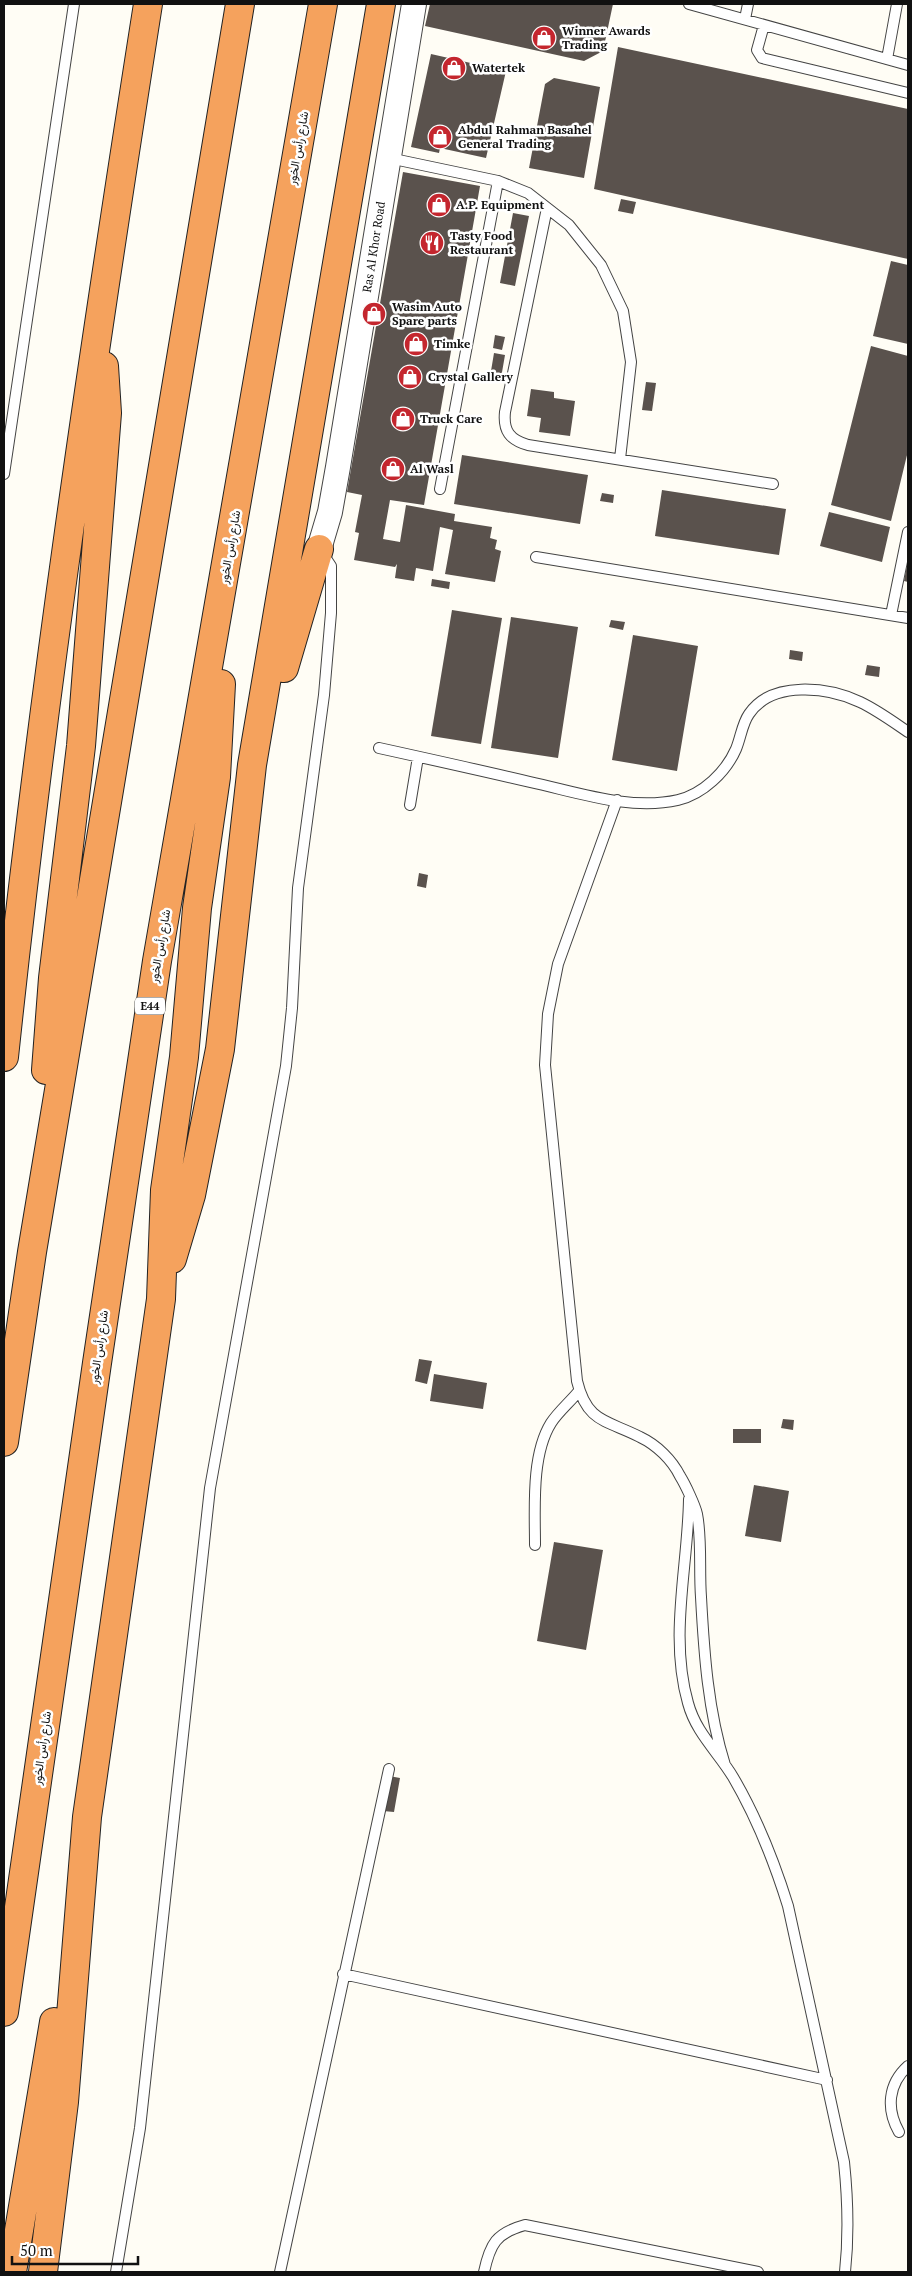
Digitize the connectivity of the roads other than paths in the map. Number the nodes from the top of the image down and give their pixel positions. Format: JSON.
{"nodes":[{"id":1,"x":74,"y":4,"type":"edge"},
{"id":2,"x":148,"y":4,"type":"edge"},
{"id":3,"x":240,"y":4,"type":"edge"},
{"id":4,"x":323,"y":4,"type":"edge"},
{"id":5,"x":381,"y":4,"type":"edge"},
{"id":6,"x":414,"y":4,"type":"edge"},
{"id":7,"x":689,"y":4,"type":"edge"},
{"id":8,"x":748,"y":4,"type":"edge"},
{"id":9,"x":897,"y":4,"type":"edge"},
{"id":10,"x":745,"y":19,"type":"junction"},
{"id":11,"x":764,"y":25,"type":"junction"},
{"id":12,"x":886,"y":59,"type":"junction"},
{"id":13,"x":908,"y":65,"type":"edge"},
{"id":14,"x":908,"y":93,"type":"edge"},
{"id":15,"x":389,"y":158,"type":"junction"},
{"id":16,"x":498,"y":181,"type":"junction"},
{"id":17,"x":547,"y":208,"type":"junction"},
{"id":18,"x":99,"y":312,"type":"junction"},
{"id":19,"x":620,"y":459,"type":"junction"},
{"id":20,"x":4,"y":474,"type":"edge"},
{"id":21,"x":773,"y":484,"type":"dead end"},
{"id":22,"x":440,"y":489,"type":"dead end"},
{"id":23,"x":908,"y":532,"type":"edge"},
{"id":24,"x":319,"y":549,"type":"junction"},
{"id":25,"x":536,"y":557,"type":"dead end"},
{"id":26,"x":227,"y":565,"type":"junction"},
{"id":27,"x":891,"y":615,"type":"junction"},
{"id":28,"x":908,"y":618,"type":"edge"},
{"id":29,"x":908,"y":732,"type":"edge"},
{"id":30,"x":379,"y":748,"type":"dead end"},
{"id":31,"x":418,"y":756,"type":"junction"},
{"id":32,"x":617,"y":800,"type":"junction"},
{"id":33,"x":410,"y":805,"type":"dead end"},
{"id":34,"x":243,"y":849,"type":"junction"},
{"id":35,"x":4,"y":1057,"type":"edge"},
{"id":36,"x":32,"y":1252,"type":"junction"},
{"id":37,"x":161,"y":1299,"type":"junction"},
{"id":38,"x":579,"y":1392,"type":"junction"},
{"id":39,"x":4,"y":1442,"type":"edge"},
{"id":40,"x":689,"y":1498,"type":"junction"},
{"id":41,"x":535,"y":1545,"type":"dead end"},
{"id":42,"x":725,"y":1765,"type":"junction"},
{"id":43,"x":389,"y":1769,"type":"dead end"},
{"id":44,"x":87,"y":1817,"type":"junction"},
{"id":45,"x":343,"y":1974,"type":"junction"},
{"id":46,"x":4,"y":2012,"type":"edge"},
{"id":47,"x":908,"y":2066,"type":"edge"},
{"id":48,"x":827,"y":2080,"type":"junction"},
{"id":49,"x":899,"y":2132,"type":"dead end"},
{"id":50,"x":12,"y":2272,"type":"edge"},
{"id":51,"x":43,"y":2272,"type":"edge"},
{"id":52,"x":116,"y":2272,"type":"edge"},
{"id":53,"x":280,"y":2272,"type":"edge"},
{"id":54,"x":484,"y":2272,"type":"edge"},
{"id":55,"x":758,"y":2272,"type":"edge"},
{"id":56,"x":845,"y":2272,"type":"edge"}],
"edges":[{"from":1,"to":20,"type":"lane"},
{"from":2,"to":18,"type":"highway"},
{"from":3,"to":36,"type":"highway"},
{"from":4,"to":26,"type":"highway","name":"شارع رأس الخور","number":"E44"},
{"from":5,"to":34,"type":"highway"},
{"from":6,"to":15,"type":"street","name":"Ras Al Khor Road"},
{"from":7,"to":10,"type":"lane"},
{"from":8,"to":10,"type":"lane"},
{"from":9,"to":12,"type":"lane"},
{"from":10,"to":11,"type":"lane"},
{"from":11,"to":12,"type":"lane"},
{"from":11,"to":14,"type":"lane"},
{"from":12,"to":13,"type":"lane"},
{"from":15,"to":16,"type":"lane"},
{"from":15,"to":24,"type":"street","name":"Ras Al Khor Road"},
{"from":16,"to":17,"type":"lane"},
{"from":16,"to":22,"type":"lane"},
{"from":17,"to":19,"type":"lane"},
{"from":17,"to":19,"type":"lane"},
{"from":18,"to":35,"type":"highway"},
{"from":18,"to":36,"type":"highway"},
{"from":19,"to":21,"type":"lane"},
{"from":23,"to":27,"type":"lane"},
{"from":24,"to":34,"type":"highway"},
{"from":24,"to":52,"type":"lane"},
{"from":25,"to":27,"type":"lane"},
{"from":26,"to":37,"type":"highway"},
{"from":26,"to":46,"type":"highway","name":"شارع رأس الخور","number":"E44"},
{"from":27,"to":28,"type":"lane"},
{"from":29,"to":32,"type":"lane"},
{"from":30,"to":31,"type":"lane"},
{"from":31,"to":32,"type":"lane"},
{"from":31,"to":33,"type":"lane"},
{"from":32,"to":38,"type":"lane"},
{"from":34,"to":37,"type":"highway"},
{"from":36,"to":39,"type":"highway"},
{"from":37,"to":44,"type":"highway"},
{"from":38,"to":40,"type":"lane"},
{"from":38,"to":41,"type":"lane"},
{"from":40,"to":42,"type":"lane"},
{"from":40,"to":42,"type":"lane"},
{"from":42,"to":48,"type":"lane"},
{"from":43,"to":45,"type":"lane"},
{"from":44,"to":50,"type":"highway"},
{"from":44,"to":51,"type":"highway"},
{"from":45,"to":48,"type":"lane"},
{"from":45,"to":53,"type":"lane"},
{"from":47,"to":49,"type":"lane"},
{"from":48,"to":56,"type":"lane"},
{"from":54,"to":55,"type":"lane"}]}
